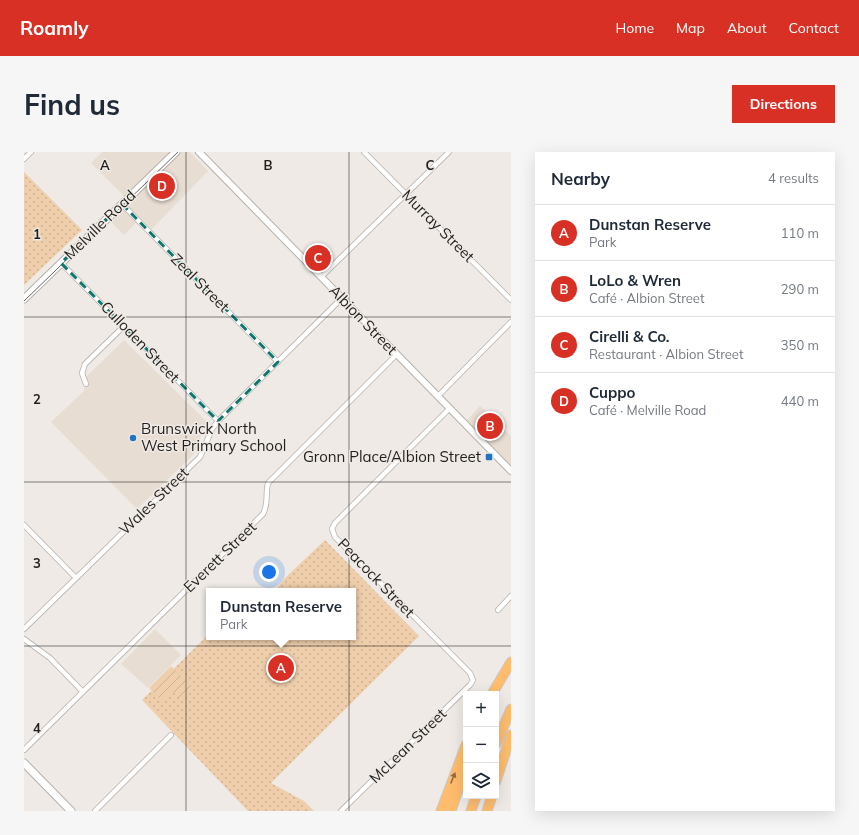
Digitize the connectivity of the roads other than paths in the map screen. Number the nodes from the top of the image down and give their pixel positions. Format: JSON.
{"nodes":[{"id":1,"x":31,"y":152,"type":"edge"},
{"id":2,"x":176,"y":152,"type":"edge"},
{"id":3,"x":199,"y":152,"type":"edge"},
{"id":4,"x":364,"y":152,"type":"edge"},
{"id":5,"x":449,"y":152,"type":"edge"},
{"id":6,"x":24,"y":159,"type":"edge"},
{"id":7,"x":406,"y":194,"type":"junction"},
{"id":8,"x":122,"y":204,"type":"junction"},
{"id":9,"x":61,"y":263,"type":"junction"},
{"id":10,"x":321,"y":277,"type":"junction"},
{"id":11,"x":342,"y":298,"type":"junction"},
{"id":12,"x":24,"y":299,"type":"edge"},
{"id":13,"x":511,"y":300,"type":"edge"},
{"id":14,"x":511,"y":322,"type":"edge"},
{"id":15,"x":124,"y":326,"type":"junction"},
{"id":16,"x":397,"y":354,"type":"junction"},
{"id":17,"x":278,"y":362,"type":"junction"},
{"id":18,"x":86,"y":384,"type":"dead end"},
{"id":19,"x":438,"y":396,"type":"junction"},
{"id":20,"x":450,"y":408,"type":"junction"},
{"id":21,"x":218,"y":421,"type":"junction"},
{"id":22,"x":511,"y":471,"type":"edge"},
{"id":23,"x":24,"y":525,"type":"edge"},
{"id":24,"x":76,"y":578,"type":"junction"},
{"id":25,"x":511,"y":596,"type":"edge"},
{"id":26,"x":498,"y":610,"type":"dead end"},
{"id":27,"x":24,"y":629,"type":"edge"},
{"id":28,"x":24,"y":639,"type":"edge"},
{"id":29,"x":511,"y":662,"type":"edge"},
{"id":30,"x":511,"y":665,"type":"edge"},
{"id":31,"x":472,"y":680,"type":"joint"},
{"id":32,"x":494,"y":691,"type":"edge"},
{"id":33,"x":498,"y":691,"type":"edge"},
{"id":34,"x":82,"y":692,"type":"junction"},
{"id":35,"x":511,"y":709,"type":"edge"},
{"id":36,"x":171,"y":735,"type":"dead end"},
{"id":37,"x":511,"y":735,"type":"edge"},
{"id":38,"x":499,"y":737,"type":"edge"},
{"id":39,"x":24,"y":750,"type":"edge"},
{"id":40,"x":463,"y":753,"type":"edge"},
{"id":41,"x":24,"y":763,"type":"edge"},
{"id":42,"x":499,"y":772,"type":"edge"},
{"id":43,"x":463,"y":776,"type":"edge"},
{"id":44,"x":475,"y":799,"type":"edge"},
{"id":45,"x":491,"y":799,"type":"edge"},
{"id":46,"x":71,"y":811,"type":"edge"},
{"id":47,"x":95,"y":811,"type":"edge"},
{"id":48,"x":341,"y":811,"type":"edge"},
{"id":49,"x":441,"y":811,"type":"edge"},
{"id":50,"x":451,"y":811,"type":"edge"},
{"id":51,"x":471,"y":811,"type":"edge"},
{"id":52,"x":487,"y":811,"type":"edge"}],
"edges":[{"from":1,"to":6,"type":"street"},
{"from":2,"to":8,"type":"main road","name":"Melville Road"},
{"from":3,"to":10,"type":"street","name":"Albion Street"},
{"from":4,"to":7,"type":"street","name":"Murray Street"},
{"from":5,"to":7,"type":"street"},
{"from":7,"to":10,"type":"street"},
{"from":7,"to":13,"type":"street","name":"Murray Street"},
{"from":8,"to":9,"type":"main road","name":"Melville Road"},
{"from":8,"to":17,"type":"street","name":"Zeal Street"},
{"from":9,"to":12,"type":"main road","name":"Melville Road"},
{"from":9,"to":15,"type":"street","name":"Culloden Street"},
{"from":10,"to":11,"type":"street","name":"Albion Street"},
{"from":11,"to":16,"type":"street","name":"Albion Street"},
{"from":11,"to":17,"type":"street","name":"Wales Street"},
{"from":14,"to":19,"type":"street"},
{"from":15,"to":18,"type":"street"},
{"from":15,"to":21,"type":"street","name":"Culloden Street"},
{"from":16,"to":19,"type":"street","name":"Albion Street"},
{"from":16,"to":34,"type":"street","name":"Everett Street"},
{"from":17,"to":21,"type":"street","name":"Wales Street"},
{"from":19,"to":20,"type":"street","name":"Albion Street"},
{"from":20,"to":22,"type":"street","name":"Albion Street"},
{"from":20,"to":31,"type":"street","name":"Peacock Street"},
{"from":21,"to":24,"type":"street","name":"Wales Street"},
{"from":23,"to":24,"type":"street"},
{"from":24,"to":27,"type":"street","name":"Wales Street"},
{"from":25,"to":26,"type":"street"},
{"from":28,"to":34,"type":"street"},
{"from":29,"to":32,"type":"highway"},
{"from":30,"to":33,"type":"highway"},
{"from":31,"to":48,"type":"street","name":"McLean Street"},
{"from":34,"to":39,"type":"street","name":"Everett Street"},
{"from":35,"to":38,"type":"highway"},
{"from":36,"to":47,"type":"street"},
{"from":37,"to":42,"type":"highway"},
{"from":49,"to":40,"type":"highway","one_way":true},
{"from":41,"to":46,"type":"main road"},
{"from":43,"to":50,"type":"highway"},
{"from":44,"to":51,"type":"highway"},
{"from":45,"to":52,"type":"highway"}]}
